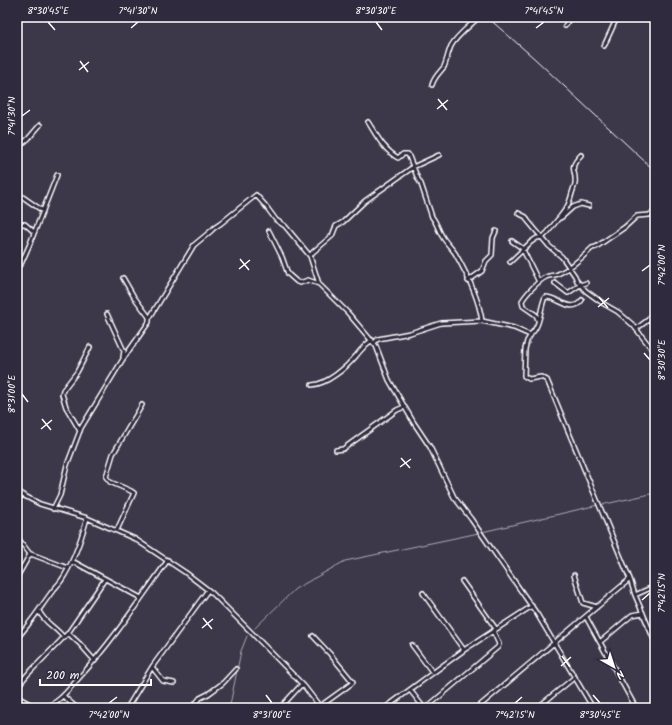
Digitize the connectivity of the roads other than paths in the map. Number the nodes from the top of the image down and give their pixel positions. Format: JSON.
{"nodes":[{"id":1,"x":479,"y":17,"type":"edge"},
{"id":2,"x":570,"y":17,"type":"edge"},
{"id":3,"x":620,"y":17,"type":"edge"},
{"id":4,"x":565,"y":26,"type":"dead end"},
{"id":5,"x":604,"y":46,"type":"dead end"},
{"id":6,"x":432,"y":85,"type":"dead end"},
{"id":7,"x":368,"y":122,"type":"dead end"},
{"id":8,"x":40,"y":125,"type":"dead end"},
{"id":9,"x":17,"y":148,"type":"edge"},
{"id":10,"x":439,"y":155,"type":"dead end"},
{"id":11,"x":581,"y":155,"type":"dead end"},
{"id":12,"x":412,"y":167,"type":"junction"},
{"id":13,"x":57,"y":175,"type":"dead end"},
{"id":14,"x":17,"y":193,"type":"edge"},
{"id":15,"x":589,"y":206,"type":"dead end"},
{"id":16,"x":43,"y":211,"type":"junction"},
{"id":17,"x":655,"y":212,"type":"edge"},
{"id":18,"x":518,"y":213,"type":"dead end"},
{"id":19,"x":558,"y":219,"type":"junction"},
{"id":20,"x":17,"y":224,"type":"edge"},
{"id":21,"x":269,"y":231,"type":"dead end"},
{"id":22,"x":496,"y":231,"type":"dead end"},
{"id":23,"x":34,"y":232,"type":"junction"},
{"id":24,"x":543,"y":237,"type":"junction"},
{"id":25,"x":512,"y":241,"type":"dead end"},
{"id":26,"x":524,"y":250,"type":"junction"},
{"id":27,"x":310,"y":256,"type":"junction"},
{"id":28,"x":510,"y":262,"type":"dead end"},
{"id":29,"x":17,"y":266,"type":"edge"},
{"id":30,"x":569,"y":267,"type":"junction"},
{"id":31,"x":123,"y":278,"type":"dead end"},
{"id":32,"x":468,"y":281,"type":"junction"},
{"id":33,"x":539,"y":282,"type":"junction"},
{"id":34,"x":586,"y":282,"type":"dead end"},
{"id":35,"x":555,"y":283,"type":"dead end"},
{"id":36,"x":318,"y":284,"type":"junction"},
{"id":37,"x":580,"y":285,"type":"junction"},
{"id":38,"x":582,"y":300,"type":"dead end"},
{"id":39,"x":655,"y":311,"type":"edge"},
{"id":40,"x":107,"y":314,"type":"dead end"},
{"id":41,"x":150,"y":319,"type":"junction"},
{"id":42,"x":538,"y":320,"type":"junction"},
{"id":43,"x":482,"y":322,"type":"junction"},
{"id":44,"x":636,"y":329,"type":"junction"},
{"id":45,"x":532,"y":333,"type":"junction"},
{"id":46,"x":373,"y":342,"type":"junction"},
{"id":47,"x":90,"y":347,"type":"dead end"},
{"id":48,"x":655,"y":353,"type":"edge"},
{"id":49,"x":123,"y":359,"type":"junction"},
{"id":50,"x":312,"y":385,"type":"dead end"},
{"id":51,"x":142,"y":405,"type":"dead end"},
{"id":52,"x":404,"y":406,"type":"junction"},
{"id":53,"x":80,"y":431,"type":"junction"},
{"id":54,"x":336,"y":450,"type":"dead end"},
{"id":55,"x":17,"y":492,"type":"edge"},
{"id":56,"x":22,"y":494,"type":"junction"},
{"id":57,"x":17,"y":500,"type":"edge"},
{"id":58,"x":53,"y":509,"type":"junction"},
{"id":59,"x":87,"y":518,"type":"junction"},
{"id":60,"x":117,"y":530,"type":"junction"},
{"id":61,"x":17,"y":537,"type":"edge"},
{"id":62,"x":30,"y":554,"type":"junction"},
{"id":63,"x":168,"y":560,"type":"junction"},
{"id":64,"x":72,"y":561,"type":"junction"},
{"id":65,"x":68,"y":568,"type":"junction"},
{"id":66,"x":574,"y":576,"type":"dead end"},
{"id":67,"x":17,"y":577,"type":"edge"},
{"id":68,"x":105,"y":579,"type":"junction"},
{"id":69,"x":630,"y":579,"type":"junction"},
{"id":70,"x":462,"y":581,"type":"dead end"},
{"id":71,"x":655,"y":586,"type":"edge"},
{"id":72,"x":208,"y":590,"type":"junction"},
{"id":73,"x":423,"y":593,"type":"dead end"},
{"id":74,"x":635,"y":595,"type":"junction"},
{"id":75,"x":141,"y":598,"type":"junction"},
{"id":76,"x":532,"y":606,"type":"junction"},
{"id":77,"x":597,"y":607,"type":"junction"},
{"id":78,"x":39,"y":611,"type":"junction"},
{"id":79,"x":643,"y":613,"type":"junction"},
{"id":80,"x":586,"y":617,"type":"junction"},
{"id":81,"x":494,"y":630,"type":"junction"},
{"id":82,"x":68,"y":633,"type":"junction"},
{"id":83,"x":313,"y":636,"type":"dead end"},
{"id":84,"x":17,"y":638,"type":"edge"},
{"id":85,"x":64,"y":638,"type":"junction"},
{"id":86,"x":600,"y":642,"type":"junction"},
{"id":87,"x":655,"y":642,"type":"edge"},
{"id":88,"x":554,"y":644,"type":"junction"},
{"id":89,"x":412,"y":645,"type":"dead end"},
{"id":90,"x":464,"y":650,"type":"junction"},
{"id":91,"x":95,"y":661,"type":"junction"},
{"id":92,"x":152,"y":667,"type":"junction"},
{"id":93,"x":236,"y":669,"type":"dead end"},
{"id":94,"x":433,"y":674,"type":"junction"},
{"id":95,"x":575,"y":677,"type":"junction"},
{"id":96,"x":174,"y":683,"type":"dead end"},
{"id":97,"x":302,"y":684,"type":"junction"},
{"id":98,"x":17,"y":687,"type":"edge"},
{"id":99,"x":410,"y":690,"type":"junction"},
{"id":100,"x":63,"y":696,"type":"junction"},
{"id":101,"x":17,"y":697,"type":"edge"},
{"id":102,"x":542,"y":704,"type":"junction"},
{"id":103,"x":37,"y":708,"type":"edge"},
{"id":104,"x":44,"y":708,"type":"edge"},
{"id":105,"x":77,"y":708,"type":"edge"},
{"id":106,"x":127,"y":708,"type":"edge"},
{"id":107,"x":192,"y":708,"type":"edge"},
{"id":108,"x":280,"y":708,"type":"edge"},
{"id":109,"x":319,"y":708,"type":"edge"},
{"id":110,"x":387,"y":708,"type":"edge"},
{"id":111,"x":425,"y":708,"type":"edge"},
{"id":112,"x":477,"y":708,"type":"edge"},
{"id":113,"x":537,"y":708,"type":"edge"},
{"id":114,"x":546,"y":708,"type":"edge"},
{"id":115,"x":593,"y":708,"type":"edge"},
{"id":116,"x":636,"y":708,"type":"edge"}],
"edges":[{"from":1,"to":6,"type":"street"},
{"from":2,"to":4,"type":"street"},
{"from":3,"to":5,"type":"street"},
{"from":7,"to":12,"type":"street"},
{"from":8,"to":9,"type":"street"},
{"from":10,"to":12,"type":"street"},
{"from":11,"to":19,"type":"street"},
{"from":12,"to":27,"type":"street"},
{"from":12,"to":32,"type":"street"},
{"from":13,"to":16,"type":"street"},
{"from":14,"to":16,"type":"street"},
{"from":15,"to":19,"type":"street"},
{"from":16,"to":23,"type":"street"},
{"from":17,"to":30,"type":"street"},
{"from":18,"to":24,"type":"street"},
{"from":19,"to":24,"type":"street"},
{"from":20,"to":23,"type":"street"},
{"from":21,"to":36,"type":"street"},
{"from":22,"to":32,"type":"street"},
{"from":23,"to":29,"type":"street"},
{"from":24,"to":26,"type":"street"},
{"from":24,"to":30,"type":"street"},
{"from":25,"to":26,"type":"street"},
{"from":26,"to":28,"type":"street"},
{"from":26,"to":33,"type":"street"},
{"from":27,"to":36,"type":"street"},
{"from":27,"to":41,"type":"street"},
{"from":30,"to":33,"type":"street"},
{"from":30,"to":37,"type":"street"},
{"from":31,"to":41,"type":"street"},
{"from":32,"to":43,"type":"street"},
{"from":33,"to":42,"type":"street"},
{"from":34,"to":37,"type":"street"},
{"from":35,"to":37,"type":"street"},
{"from":36,"to":46,"type":"street"},
{"from":37,"to":44,"type":"street"},
{"from":38,"to":42,"type":"street"},
{"from":39,"to":44,"type":"street"},
{"from":40,"to":49,"type":"street"},
{"from":41,"to":49,"type":"street"},
{"from":42,"to":45,"type":"street"},
{"from":43,"to":45,"type":"street"},
{"from":43,"to":46,"type":"street"},
{"from":44,"to":48,"type":"street"},
{"from":45,"to":69,"type":"street"},
{"from":46,"to":50,"type":"street"},
{"from":46,"to":52,"type":"street"},
{"from":47,"to":53,"type":"street"},
{"from":49,"to":53,"type":"street"},
{"from":51,"to":60,"type":"street"},
{"from":52,"to":54,"type":"street"},
{"from":52,"to":76,"type":"street"},
{"from":53,"to":58,"type":"street"},
{"from":55,"to":56,"type":"street"},
{"from":56,"to":57,"type":"street"},
{"from":56,"to":58,"type":"street"},
{"from":58,"to":59,"type":"street"},
{"from":59,"to":60,"type":"street"},
{"from":59,"to":64,"type":"street"},
{"from":60,"to":63,"type":"street"},
{"from":61,"to":62,"type":"street"},
{"from":62,"to":65,"type":"street"},
{"from":62,"to":67,"type":"street"},
{"from":63,"to":72,"type":"street"},
{"from":63,"to":75,"type":"street"},
{"from":64,"to":65,"type":"street"},
{"from":64,"to":68,"type":"street"},
{"from":65,"to":78,"type":"street"},
{"from":66,"to":77,"type":"street"},
{"from":68,"to":75,"type":"street"},
{"from":68,"to":82,"type":"street"},
{"from":69,"to":74,"type":"street"},
{"from":69,"to":77,"type":"street"},
{"from":70,"to":81,"type":"street"},
{"from":71,"to":74,"type":"street"},
{"from":72,"to":92,"type":"street"},
{"from":72,"to":97,"type":"street"},
{"from":73,"to":90,"type":"street"},
{"from":74,"to":79,"type":"street"},
{"from":75,"to":91,"type":"street"},
{"from":76,"to":81,"type":"street"},
{"from":76,"to":88,"type":"street"},
{"from":77,"to":80,"type":"street"},
{"from":78,"to":84,"type":"street"},
{"from":78,"to":85,"type":"street"},
{"from":79,"to":86,"type":"street"},
{"from":79,"to":87,"type":"street"},
{"from":80,"to":86,"type":"street"},
{"from":80,"to":88,"type":"street"},
{"from":81,"to":90,"type":"street"},
{"from":81,"to":111,"type":"street"},
{"from":82,"to":85,"type":"street"},
{"from":82,"to":91,"type":"street"},
{"from":83,"to":109,"type":"street"},
{"from":85,"to":98,"type":"street"},
{"from":86,"to":116,"type":"street"},
{"from":88,"to":95,"type":"street"},
{"from":88,"to":112,"type":"street"},
{"from":89,"to":94,"type":"street"},
{"from":90,"to":94,"type":"street"},
{"from":91,"to":100,"type":"street"},
{"from":92,"to":96,"type":"street"},
{"from":92,"to":106,"type":"street"},
{"from":93,"to":107,"type":"street"},
{"from":94,"to":99,"type":"street"},
{"from":95,"to":102,"type":"street"},
{"from":95,"to":115,"type":"street"},
{"from":97,"to":108,"type":"street"},
{"from":97,"to":109,"type":"street"},
{"from":99,"to":110,"type":"street"},
{"from":99,"to":111,"type":"street"},
{"from":100,"to":104,"type":"street"},
{"from":100,"to":105,"type":"street"},
{"from":101,"to":103,"type":"street"},
{"from":102,"to":113,"type":"street"},
{"from":102,"to":114,"type":"street"}]}
